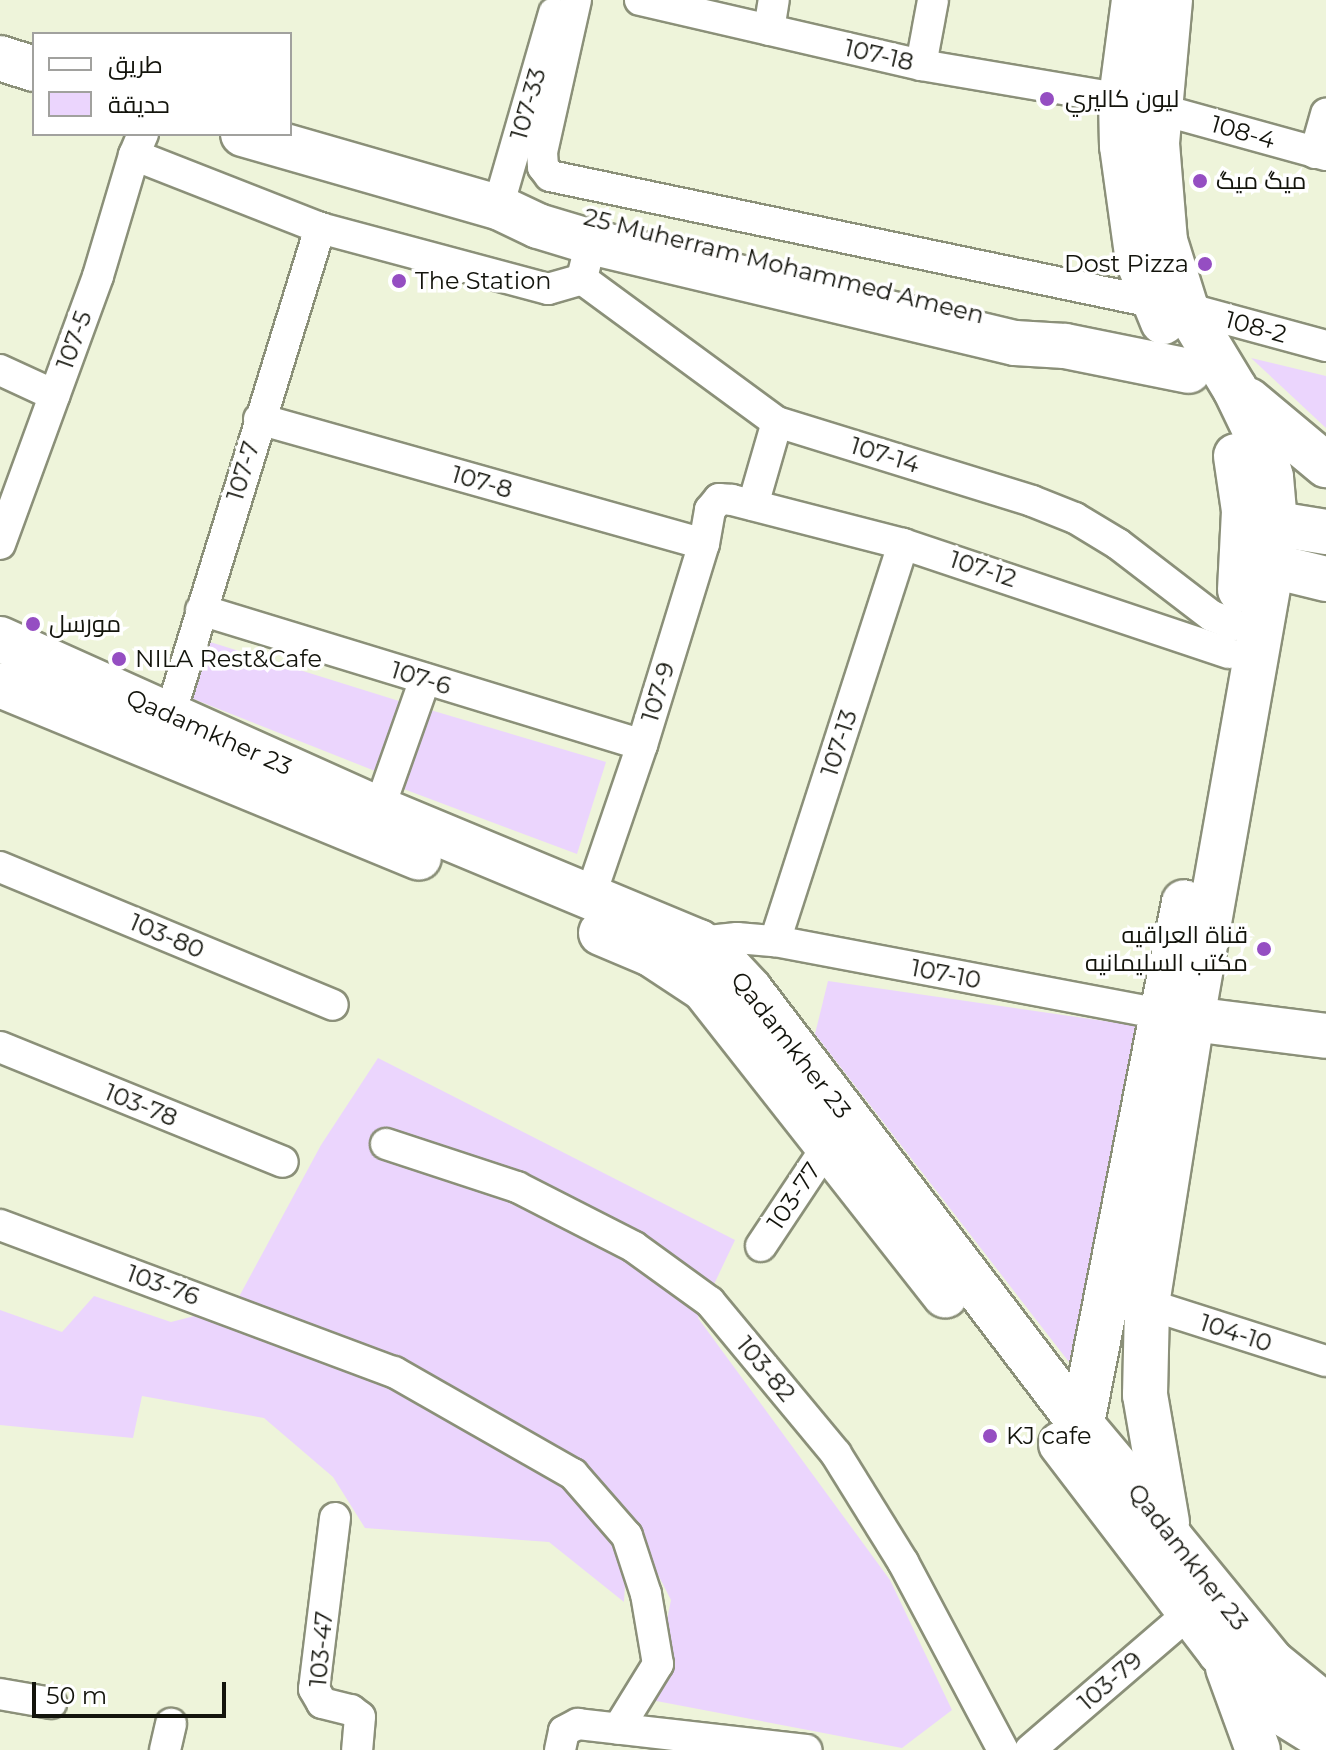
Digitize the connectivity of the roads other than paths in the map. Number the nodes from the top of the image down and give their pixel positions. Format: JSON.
{"nodes":[{"id":1,"x":558,"y":0,"type":"edge"},
{"id":2,"x":576,"y":0,"type":"edge"},
{"id":3,"x":640,"y":0,"type":"edge"},
{"id":4,"x":774,"y":0,"type":"edge"},
{"id":5,"x":933,"y":0,"type":"edge"},
{"id":6,"x":1134,"y":0,"type":"edge"},
{"id":7,"x":1170,"y":0,"type":"edge"},
{"id":8,"x":769,"y":30,"type":"junction"},
{"id":9,"x":0,"y":58,"type":"edge"},
{"id":10,"x":921,"y":65,"type":"junction"},
{"id":11,"x":32,"y":68,"type":"edge"},
{"id":12,"x":1140,"y":104,"type":"junction"},
{"id":13,"x":1326,"y":114,"type":"edge"},
{"id":14,"x":250,"y":136,"type":"edge"},
{"id":15,"x":138,"y":144,"type":"edge"},
{"id":16,"x":1321,"y":154,"type":"edge"},
{"id":17,"x":498,"y":207,"type":"junction"},
{"id":18,"x":320,"y":228,"type":"junction"},
{"id":19,"x":587,"y":260,"type":"junction"},
{"id":20,"x":1169,"y":305,"type":"junction"},
{"id":21,"x":1065,"y":346,"type":"junction"},
{"id":22,"x":1326,"y":346,"type":"edge"},
{"id":23,"x":0,"y":370,"type":"edge"},
{"id":24,"x":1189,"y":371,"type":"junction"},
{"id":25,"x":1235,"y":389,"type":"junction"},
{"id":26,"x":54,"y":395,"type":"junction"},
{"id":27,"x":259,"y":419,"type":"junction"},
{"id":28,"x":777,"y":422,"type":"junction"},
{"id":29,"x":1326,"y":465,"type":"edge"},
{"id":30,"x":742,"y":502,"type":"junction"},
{"id":31,"x":1326,"y":532,"type":"edge"},
{"id":32,"x":1258,"y":542,"type":"junction"},
{"id":33,"x":0,"y":544,"type":"edge"},
{"id":34,"x":704,"y":544,"type":"junction"},
{"id":35,"x":903,"y":544,"type":"junction"},
{"id":36,"x":1326,"y":579,"type":"edge"},
{"id":37,"x":201,"y":610,"type":"junction"},
{"id":38,"x":0,"y":639,"type":"edge"},
{"id":39,"x":1232,"y":639,"type":"junction"},
{"id":40,"x":425,"y":679,"type":"junction"},
{"id":41,"x":0,"y":685,"type":"edge"},
{"id":42,"x":170,"y":715,"type":"junction"},
{"id":43,"x":642,"y":745,"type":"junction"},
{"id":44,"x":379,"y":809,"type":"junction"},
{"id":45,"x":0,"y":867,"type":"edge"},
{"id":46,"x":590,"y":897,"type":"junction"},
{"id":47,"x":775,"y":941,"type":"junction"},
{"id":48,"x":699,"y":942,"type":"junction"},
{"id":49,"x":333,"y":1005,"type":"dead end"},
{"id":50,"x":1178,"y":1017,"type":"junction"},
{"id":51,"x":1326,"y":1036,"type":"edge"},
{"id":52,"x":0,"y":1047,"type":"edge"},
{"id":53,"x":386,"y":1144,"type":"dead end"},
{"id":54,"x":828,"y":1145,"type":"junction"},
{"id":55,"x":283,"y":1162,"type":"dead end"},
{"id":56,"x":0,"y":1225,"type":"edge"},
{"id":57,"x":761,"y":1246,"type":"dead end"},
{"id":58,"x":1147,"y":1304,"type":"junction"},
{"id":59,"x":1326,"y":1361,"type":"edge"},
{"id":60,"x":1080,"y":1423,"type":"junction"},
{"id":61,"x":1078,"y":1465,"type":"junction"},
{"id":62,"x":335,"y":1518,"type":"dead end"},
{"id":63,"x":1172,"y":1540,"type":"junction"},
{"id":64,"x":1189,"y":1613,"type":"junction"},
{"id":65,"x":1220,"y":1652,"type":"junction"},
{"id":66,"x":0,"y":1694,"type":"edge"},
{"id":67,"x":51,"y":1703,"type":"dead end"},
{"id":68,"x":1316,"y":1715,"type":"edge"},
{"id":69,"x":618,"y":1729,"type":"junction"},
{"id":70,"x":747,"y":1746,"type":"edge"},
{"id":71,"x":357,"y":1750,"type":"edge"},
{"id":72,"x":560,"y":1750,"type":"edge"},
{"id":73,"x":807,"y":1750,"type":"edge"},
{"id":74,"x":1003,"y":1750,"type":"edge"},
{"id":75,"x":1030,"y":1750,"type":"edge"},
{"id":76,"x":1258,"y":1750,"type":"edge"}],
"edges":[{"from":1,"to":17,"type":"street","name":"107-33"},
{"from":2,"to":20,"type":"street","name":"108-2"},
{"from":3,"to":8,"type":"street","name":"107-18"},
{"from":4,"to":8,"type":"street"},
{"from":5,"to":10,"type":"street"},
{"from":6,"to":12,"type":"main road"},
{"from":7,"to":12,"type":"main road"},
{"from":8,"to":10,"type":"street","name":"107-18"},
{"from":9,"to":11,"type":"main road"},
{"from":10,"to":12,"type":"street","name":"107-18"},
{"from":12,"to":16,"type":"street","name":"108-4"},
{"from":12,"to":20,"type":"main road"},
{"from":13,"to":16,"type":"street"},
{"from":14,"to":17,"type":"main road","name":"25 Muherram Mohammed Ameen"},
{"from":15,"to":18,"type":"street"},
{"from":15,"to":26,"type":"street","name":"107-5"},
{"from":17,"to":19,"type":"main road","name":"25 Muherram Mohammed Ameen"},
{"from":17,"to":21,"type":"main road","name":"25 Muherram Mohammed Ameen"},
{"from":18,"to":19,"type":"street"},
{"from":18,"to":27,"type":"street","name":"107-7"},
{"from":19,"to":21,"type":"main road","name":"25 Muherram Mohammed Ameen"},
{"from":19,"to":28,"type":"street","name":"107-14"},
{"from":20,"to":22,"type":"street","name":"108-2"},
{"from":20,"to":24,"type":"main road"},
{"from":20,"to":25,"type":"main road"},
{"from":21,"to":24,"type":"main road","name":"25 Muherram Mohammed Ameen"},
{"from":23,"to":26,"type":"street"},
{"from":24,"to":32,"type":"main road"},
{"from":25,"to":29,"type":"main road"},
{"from":25,"to":32,"type":"main road"},
{"from":26,"to":33,"type":"street","name":"107-5"},
{"from":27,"to":34,"type":"street","name":"107-8"},
{"from":27,"to":37,"type":"street","name":"107-7"},
{"from":28,"to":30,"type":"street"},
{"from":28,"to":39,"type":"street","name":"107-14"},
{"from":30,"to":34,"type":"street","name":"107-9"},
{"from":30,"to":35,"type":"street","name":"107-12"},
{"from":31,"to":32,"type":"main road"},
{"from":32,"to":36,"type":"main road"},
{"from":32,"to":39,"type":"main road"},
{"from":32,"to":50,"type":"main road"},
{"from":34,"to":43,"type":"street","name":"107-9"},
{"from":35,"to":39,"type":"street","name":"107-12"},
{"from":35,"to":47,"type":"street","name":"107-13"},
{"from":37,"to":40,"type":"street","name":"107-6"},
{"from":37,"to":42,"type":"street","name":"107-7"},
{"from":38,"to":42,"type":"main road","name":"Qadamkher 23"},
{"from":39,"to":50,"type":"main road"},
{"from":40,"to":43,"type":"street","name":"107-6"},
{"from":40,"to":44,"type":"street"},
{"from":41,"to":54,"type":"main road","name":"Qadamkher 23"},
{"from":42,"to":44,"type":"main road","name":"Qadamkher 23"},
{"from":43,"to":46,"type":"street","name":"107-9"},
{"from":44,"to":46,"type":"main road","name":"Qadamkher 23"},
{"from":45,"to":49,"type":"street","name":"103-80"},
{"from":46,"to":48,"type":"main road","name":"Qadamkher 23"},
{"from":47,"to":48,"type":"street","name":"107-10"},
{"from":47,"to":50,"type":"street","name":"107-10"},
{"from":48,"to":60,"type":"main road","name":"Qadamkher 23"},
{"from":50,"to":51,"type":"main road"},
{"from":50,"to":58,"type":"main road"},
{"from":50,"to":60,"type":"main road"},
{"from":52,"to":55,"type":"street","name":"103-78"},
{"from":53,"to":74,"type":"street","name":"103-82"},
{"from":54,"to":57,"type":"street","name":"103-77"},
{"from":54,"to":61,"type":"main road","name":"Qadamkher 23"},
{"from":56,"to":69,"type":"street","name":"103-76"},
{"from":58,"to":59,"type":"street","name":"104-10"},
{"from":58,"to":63,"type":"main road"},
{"from":60,"to":61,"type":"main road"},
{"from":60,"to":63,"type":"main road","name":"Qadamkher 23"},
{"from":61,"to":64,"type":"main road","name":"Qadamkher 23"},
{"from":62,"to":71,"type":"street","name":"103-47"},
{"from":63,"to":68,"type":"main road","name":"Qadamkher 23"},
{"from":64,"to":65,"type":"main road","name":"Qadamkher 23"},
{"from":64,"to":75,"type":"street","name":"103-79"},
{"from":65,"to":68,"type":"main road","name":"Qadamkher 23"},
{"from":65,"to":76,"type":"main road"},
{"from":66,"to":67,"type":"street"},
{"from":69,"to":70,"type":"street"},
{"from":69,"to":72,"type":"street"},
{"from":70,"to":73,"type":"street"}]}
